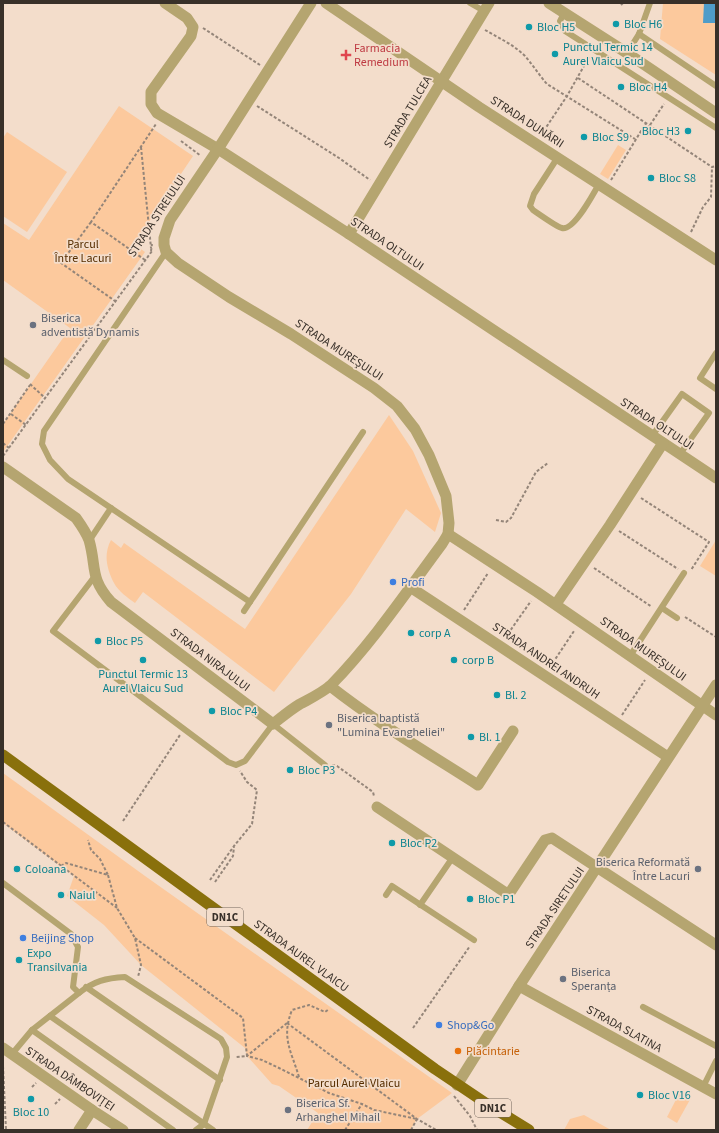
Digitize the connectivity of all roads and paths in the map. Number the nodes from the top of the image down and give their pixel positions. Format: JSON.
{"nodes":[{"id":1,"x":165,"y":3,"type":"edge"},
{"id":2,"x":310,"y":3,"type":"edge"},
{"id":3,"x":326,"y":3,"type":"edge"},
{"id":4,"x":470,"y":3,"type":"edge"},
{"id":5,"x":549,"y":3,"type":"edge"},
{"id":6,"x":650,"y":3,"type":"edge"},
{"id":7,"x":486,"y":7,"type":"edge"},
{"id":8,"x":564,"y":13,"type":"junction"},
{"id":9,"x":187,"y":18,"type":"junction"},
{"id":10,"x":475,"y":25,"type":"junction"},
{"id":11,"x":640,"y":34,"type":"junction"},
{"id":12,"x":593,"y":49,"type":"junction"},
{"id":13,"x":628,"y":53,"type":"junction"},
{"id":14,"x":268,"y":70,"type":"junction"},
{"id":15,"x":656,"y":72,"type":"junction"},
{"id":16,"x":578,"y":78,"type":"junction"},
{"id":17,"x":441,"y":82,"type":"junction"},
{"id":18,"x":648,"y":85,"type":"junction"},
{"id":19,"x":716,"y":86,"type":"edge"},
{"id":20,"x":568,"y":96,"type":"junction"},
{"id":21,"x":668,"y":98,"type":"junction"},
{"id":22,"x":248,"y":101,"type":"junction"},
{"id":23,"x":716,"y":113,"type":"edge"},
{"id":24,"x":650,"y":125,"type":"junction"},
{"id":25,"x":162,"y":128,"type":"dead end"},
{"id":26,"x":716,"y":128,"type":"edge"},
{"id":27,"x":175,"y":137,"type":"dead end"},
{"id":28,"x":635,"y":139,"type":"junction"},
{"id":29,"x":536,"y":143,"type":"junction"},
{"id":30,"x":141,"y":146,"type":"junction"},
{"id":31,"x":218,"y":149,"type":"junction"},
{"id":32,"x":558,"y":157,"type":"junction"},
{"id":33,"x":197,"y":162,"type":"dead end"},
{"id":34,"x":716,"y":166,"type":"edge"},
{"id":35,"x":712,"y":167,"type":"junction"},
{"id":36,"x":378,"y":186,"type":"junction"},
{"id":37,"x":602,"y":187,"type":"junction"},
{"id":38,"x":91,"y":222,"type":"junction"},
{"id":39,"x":348,"y":234,"type":"junction"},
{"id":40,"x":153,"y":236,"type":"dead end"},
{"id":41,"x":687,"y":241,"type":"junction"},
{"id":42,"x":155,"y":246,"type":"dead end"},
{"id":43,"x":151,"y":251,"type":"junction"},
{"id":44,"x":166,"y":252,"type":"junction"},
{"id":45,"x":145,"y":260,"type":"junction"},
{"id":46,"x":716,"y":260,"type":"edge"},
{"id":47,"x":115,"y":301,"type":"junction"},
{"id":48,"x":716,"y":354,"type":"edge"},
{"id":49,"x":3,"y":360,"type":"edge"},
{"id":50,"x":27,"y":376,"type":"dead end"},
{"id":51,"x":716,"y":389,"type":"edge"},
{"id":52,"x":45,"y":398,"type":"junction"},
{"id":53,"x":10,"y":413,"type":"junction"},
{"id":54,"x":3,"y":424,"type":"edge"},
{"id":55,"x":26,"y":425,"type":"junction"},
{"id":56,"x":363,"y":432,"type":"dead end"},
{"id":57,"x":652,"y":436,"type":"junction"},
{"id":58,"x":3,"y":443,"type":"edge"},
{"id":59,"x":663,"y":443,"type":"junction"},
{"id":60,"x":9,"y":448,"type":"junction"},
{"id":61,"x":680,"y":454,"type":"junction"},
{"id":62,"x":3,"y":456,"type":"edge"},
{"id":63,"x":548,"y":463,"type":"dead end"},
{"id":64,"x":3,"y":467,"type":"edge"},
{"id":65,"x":716,"y":478,"type":"edge"},
{"id":66,"x":632,"y":492,"type":"junction"},
{"id":67,"x":112,"y":508,"type":"junction"},
{"id":68,"x":496,"y":520,"type":"dead end"},
{"id":69,"x":610,"y":525,"type":"junction"},
{"id":70,"x":448,"y":534,"type":"junction"},
{"id":71,"x":89,"y":541,"type":"junction"},
{"id":72,"x":596,"y":568,"type":"dead end"},
{"id":73,"x":684,"y":573,"type":"junction"},
{"id":74,"x":95,"y":576,"type":"junction"},
{"id":75,"x":485,"y":578,"type":"dead end"},
{"id":76,"x":410,"y":587,"type":"junction"},
{"id":77,"x":250,"y":602,"type":"junction"},
{"id":78,"x":528,"y":604,"type":"dead end"},
{"id":79,"x":556,"y":604,"type":"junction"},
{"id":80,"x":467,"y":605,"type":"dead end"},
{"id":81,"x":661,"y":610,"type":"junction"},
{"id":82,"x":244,"y":611,"type":"dead end"},
{"id":83,"x":677,"y":618,"type":"joint"},
{"id":84,"x":580,"y":622,"type":"junction"},
{"id":85,"x":510,"y":631,"type":"dead end"},
{"id":86,"x":716,"y":636,"type":"edge"},
{"id":87,"x":630,"y":656,"type":"junction"},
{"id":88,"x":651,"y":671,"type":"junction"},
{"id":89,"x":544,"y":676,"type":"junction"},
{"id":90,"x":716,"y":685,"type":"edge"},
{"id":91,"x":330,"y":686,"type":"junction"},
{"id":92,"x":703,"y":706,"type":"junction"},
{"id":93,"x":716,"y":715,"type":"edge"},
{"id":94,"x":617,"y":723,"type":"junction"},
{"id":95,"x":274,"y":724,"type":"junction"},
{"id":96,"x":184,"y":729,"type":"junction"},
{"id":97,"x":513,"y":731,"type":"dead end"},
{"id":98,"x":3,"y":755,"type":"edge"},
{"id":99,"x":668,"y":757,"type":"junction"},
{"id":100,"x":236,"y":765,"type":"junction"},
{"id":101,"x":325,"y":765,"type":"joint"},
{"id":102,"x":377,"y":807,"type":"joint"},
{"id":103,"x":123,"y":821,"type":"dead end"},
{"id":104,"x":3,"y":822,"type":"edge"},
{"id":105,"x":88,"y":840,"type":"dead end"},
{"id":106,"x":234,"y":846,"type":"junction"},
{"id":107,"x":453,"y":857,"type":"junction"},
{"id":108,"x":61,"y":866,"type":"junction"},
{"id":109,"x":597,"y":868,"type":"junction"},
{"id":110,"x":108,"y":875,"type":"junction"},
{"id":111,"x":210,"y":880,"type":"dead end"},
{"id":112,"x":3,"y":882,"type":"edge"},
{"id":113,"x":215,"y":882,"type":"dead end"},
{"id":114,"x":386,"y":895,"type":"dead end"},
{"id":115,"x":420,"y":905,"type":"junction"},
{"id":116,"x":118,"y":908,"type":"junction"},
{"id":117,"x":135,"y":938,"type":"junction"},
{"id":118,"x":474,"y":940,"type":"joint"},
{"id":119,"x":716,"y":945,"type":"edge"},
{"id":120,"x":138,"y":984,"type":"junction"},
{"id":121,"x":519,"y":986,"type":"junction"},
{"id":122,"x":86,"y":987,"type":"junction"},
{"id":123,"x":79,"y":993,"type":"junction"},
{"id":124,"x":643,"y":1007,"type":"dead end"},
{"id":125,"x":329,"y":1009,"type":"dead end"},
{"id":126,"x":50,"y":1016,"type":"junction"},
{"id":127,"x":287,"y":1023,"type":"junction"},
{"id":128,"x":413,"y":1028,"type":"dead end"},
{"id":129,"x":32,"y":1030,"type":"junction"},
{"id":130,"x":716,"y":1046,"type":"edge"},
{"id":131,"x":7,"y":1051,"type":"edge"},
{"id":132,"x":247,"y":1056,"type":"junction"},
{"id":133,"x":227,"y":1057,"type":"junction"},
{"id":134,"x":716,"y":1061,"type":"edge"},
{"id":135,"x":3,"y":1066,"type":"edge"},
{"id":136,"x":299,"y":1077,"type":"junction"},
{"id":137,"x":220,"y":1080,"type":"junction"},
{"id":138,"x":36,"y":1082,"type":"dead end"},
{"id":139,"x":32,"y":1087,"type":"dead end"},
{"id":140,"x":703,"y":1087,"type":"junction"},
{"id":141,"x":454,"y":1089,"type":"junction"},
{"id":142,"x":716,"y":1094,"type":"edge"},
{"id":143,"x":61,"y":1098,"type":"dead end"},
{"id":144,"x":55,"y":1104,"type":"dead end"},
{"id":145,"x":362,"y":1104,"type":"junction"},
{"id":146,"x":92,"y":1110,"type":"junction"},
{"id":147,"x":417,"y":1119,"type":"junction"},
{"id":148,"x":204,"y":1124,"type":"junction"},
{"id":149,"x":516,"y":1127,"type":"edge"},
{"id":150,"x":117,"y":1128,"type":"edge"},
{"id":151,"x":6,"y":1130,"type":"edge"},
{"id":152,"x":79,"y":1130,"type":"edge"},
{"id":153,"x":173,"y":1130,"type":"edge"},
{"id":154,"x":196,"y":1130,"type":"edge"},
{"id":155,"x":213,"y":1130,"type":"edge"},
{"id":156,"x":345,"y":1130,"type":"edge"},
{"id":157,"x":410,"y":1130,"type":"edge"},
{"id":158,"x":436,"y":1130,"type":"edge"},
{"id":159,"x":477,"y":1130,"type":"edge"},
{"id":160,"x":529,"y":1130,"type":"edge"}],
"edges":[{"from":1,"to":9,"type":"street"},
{"from":2,"to":14,"type":"street","name":"STRADA STREIULUI"},
{"from":3,"to":17,"type":"street","name":"STRADA DUNĂRII"},
{"from":4,"to":7,"type":"lane"},
{"from":5,"to":8,"type":"street"},
{"from":6,"to":11,"type":"lane"},
{"from":7,"to":10,"type":"street","name":"STRADA TULCEA"},
{"from":8,"to":12,"type":"lane"},
{"from":8,"to":13,"type":"street"},
{"from":9,"to":14,"type":"path"},
{"from":9,"to":31,"type":"street","name":"STRADA OLTULUI"},
{"from":10,"to":17,"type":"street","name":"STRADA TULCEA"},
{"from":10,"to":20,"type":"path"},
{"from":11,"to":13,"type":"lane"},
{"from":11,"to":19,"type":"lane"},
{"from":12,"to":16,"type":"path"},
{"from":12,"to":18,"type":"lane"},
{"from":13,"to":15,"type":"street"},
{"from":14,"to":22,"type":"street","name":"STRADA STREIULUI"},
{"from":15,"to":18,"type":"lane"},
{"from":15,"to":23,"type":"street"},
{"from":16,"to":20,"type":"path"},
{"from":16,"to":24,"type":"path"},
{"from":17,"to":29,"type":"street","name":"STRADA DUNĂRII"},
{"from":17,"to":36,"type":"street","name":"STRADA TULCEA"},
{"from":18,"to":21,"type":"lane"},
{"from":20,"to":28,"type":"path"},
{"from":20,"to":29,"type":"path"},
{"from":21,"to":24,"type":"path"},
{"from":21,"to":26,"type":"lane"},
{"from":22,"to":31,"type":"street","name":"STRADA STREIULUI"},
{"from":22,"to":36,"type":"path"},
{"from":24,"to":28,"type":"path"},
{"from":24,"to":35,"type":"path"},
{"from":25,"to":30,"type":"path"},
{"from":27,"to":33,"type":"path"},
{"from":28,"to":37,"type":"path"},
{"from":29,"to":32,"type":"street","name":"STRADA DUNĂRII"},
{"from":30,"to":38,"type":"path"},
{"from":30,"to":43,"type":"path"},
{"from":31,"to":39,"type":"street","name":"STRADA OLTULUI"},
{"from":31,"to":44,"type":"street","name":"STRADA STREIULUI"},
{"from":32,"to":37,"type":"street","name":"STRADA DUNĂRII"},
{"from":32,"to":37,"type":"lane"},
{"from":34,"to":35,"type":"path"},
{"from":35,"to":41,"type":"path"},
{"from":36,"to":39,"type":"street","name":"STRADA TULCEA"},
{"from":37,"to":41,"type":"street","name":"STRADA DUNĂRII"},
{"from":38,"to":45,"type":"path"},
{"from":38,"to":47,"type":"path"},
{"from":39,"to":57,"type":"street","name":"STRADA OLTULUI"},
{"from":40,"to":43,"type":"path"},
{"from":41,"to":46,"type":"street","name":"STRADA DUNĂRII"},
{"from":42,"to":43,"type":"path","name":"STRADA STREIULUI"},
{"from":43,"to":45,"type":"path","name":"STRADA STREIULUI"},
{"from":44,"to":67,"type":"lane"},
{"from":44,"to":70,"type":"street","name":"STRADA MUREȘULUI"},
{"from":45,"to":47,"type":"path","name":"STRADA STREIULUI"},
{"from":47,"to":52,"type":"path","name":"STRADA STREIULUI"},
{"from":48,"to":51,"type":"lane"},
{"from":49,"to":50,"type":"lane"},
{"from":52,"to":53,"type":"path"},
{"from":52,"to":55,"type":"path","name":"STRADA STREIULUI"},
{"from":53,"to":54,"type":"path"},
{"from":53,"to":55,"type":"path"},
{"from":55,"to":60,"type":"path","name":"STRADA STREIULUI"},
{"from":56,"to":77,"type":"lane"},
{"from":57,"to":59,"type":"street","name":"STRADA OLTULUI"},
{"from":57,"to":61,"type":"lane"},
{"from":58,"to":60,"type":"path"},
{"from":59,"to":61,"type":"street","name":"STRADA OLTULUI"},
{"from":59,"to":66,"type":"street"},
{"from":60,"to":62,"type":"path","name":"STRADA STREIULUI"},
{"from":61,"to":65,"type":"street","name":"STRADA OLTULUI"},
{"from":63,"to":68,"type":"path"},
{"from":64,"to":71,"type":"street","name":"STRADA NIRAJULUI"},
{"from":66,"to":69,"type":"street"},
{"from":66,"to":73,"type":"path"},
{"from":67,"to":71,"type":"lane"},
{"from":67,"to":77,"type":"lane"},
{"from":69,"to":73,"type":"path"},
{"from":69,"to":79,"type":"street"},
{"from":70,"to":76,"type":"street"},
{"from":70,"to":79,"type":"street","name":"STRADA MUREȘULUI"},
{"from":71,"to":74,"type":"street","name":"STRADA NIRAJULUI"},
{"from":72,"to":81,"type":"path"},
{"from":73,"to":81,"type":"lane"},
{"from":74,"to":95,"type":"street","name":"STRADA NIRAJULUI"},
{"from":74,"to":96,"type":"lane"},
{"from":75,"to":80,"type":"path"},
{"from":76,"to":89,"type":"street","name":"STRADA ANDREI ANDRUH"},
{"from":76,"to":91,"type":"street"},
{"from":77,"to":82,"type":"lane"},
{"from":78,"to":85,"type":"path"},
{"from":79,"to":84,"type":"street","name":"STRADA MUREȘULUI"},
{"from":81,"to":83,"type":"lane"},
{"from":81,"to":87,"type":"lane"},
{"from":83,"to":86,"type":"path"},
{"from":84,"to":87,"type":"street","name":"STRADA MUREȘULUI"},
{"from":84,"to":89,"type":"path"},
{"from":87,"to":88,"type":"street","name":"STRADA MUREȘULUI"},
{"from":88,"to":92,"type":"street","name":"STRADA MUREȘULUI"},
{"from":88,"to":94,"type":"path"},
{"from":89,"to":94,"type":"street","name":"STRADA ANDREI ANDRUH"},
{"from":90,"to":92,"type":"street","name":"STRADA SIRETULUI"},
{"from":91,"to":95,"type":"street"},
{"from":91,"to":97,"type":"street"},
{"from":92,"to":93,"type":"street","name":"STRADA MUREȘULUI"},
{"from":92,"to":99,"type":"street","name":"STRADA SIRETULUI"},
{"from":94,"to":99,"type":"street","name":"STRADA ANDREI ANDRUH"},
{"from":95,"to":100,"type":"lane"},
{"from":95,"to":101,"type":"lane","name":"STRADA NIRAJULUI"},
{"from":96,"to":100,"type":"lane"},
{"from":96,"to":103,"type":"path"},
{"from":98,"to":141,"type":"main road","name":"STRADA AUREL VLAICU","number":"DN1C"},
{"from":99,"to":109,"type":"street","name":"STRADA SIRETULUI"},
{"from":100,"to":106,"type":"path"},
{"from":101,"to":102,"type":"path"},
{"from":102,"to":107,"type":"street"},
{"from":104,"to":108,"type":"path"},
{"from":105,"to":110,"type":"path"},
{"from":106,"to":111,"type":"path"},
{"from":106,"to":113,"type":"path"},
{"from":107,"to":109,"type":"street"},
{"from":107,"to":115,"type":"lane"},
{"from":108,"to":110,"type":"path"},
{"from":108,"to":116,"type":"path"},
{"from":109,"to":119,"type":"street"},
{"from":109,"to":121,"type":"street","name":"STRADA SIRETULUI"},
{"from":110,"to":116,"type":"path"},
{"from":112,"to":123,"type":"lane"},
{"from":114,"to":115,"type":"lane"},
{"from":115,"to":118,"type":"lane"},
{"from":116,"to":117,"type":"path"},
{"from":117,"to":120,"type":"path"},
{"from":117,"to":132,"type":"path"},
{"from":118,"to":128,"type":"path"},
{"from":120,"to":122,"type":"lane"},
{"from":120,"to":133,"type":"lane"},
{"from":121,"to":140,"type":"street","name":"STRADA SLATINA"},
{"from":121,"to":141,"type":"street","name":"STRADA SIRETULUI"},
{"from":122,"to":123,"type":"lane"},
{"from":122,"to":137,"type":"lane"},
{"from":123,"to":126,"type":"lane"},
{"from":124,"to":130,"type":"lane"},
{"from":125,"to":127,"type":"path"},
{"from":126,"to":129,"type":"lane"},
{"from":126,"to":148,"type":"lane"},
{"from":127,"to":132,"type":"path"},
{"from":127,"to":136,"type":"path"},
{"from":127,"to":147,"type":"path"},
{"from":129,"to":131,"type":"lane"},
{"from":129,"to":153,"type":"lane"},
{"from":131,"to":146,"type":"street","name":"STRADA DÂMBOVIȚEI"},
{"from":132,"to":133,"type":"path"},
{"from":132,"to":136,"type":"path"},
{"from":133,"to":137,"type":"lane"},
{"from":134,"to":140,"type":"lane"},
{"from":135,"to":151,"type":"path"},
{"from":136,"to":145,"type":"path"},
{"from":137,"to":148,"type":"lane"},
{"from":138,"to":139,"type":"path"},
{"from":140,"to":142,"type":"street","name":"STRADA SLATINA"},
{"from":141,"to":149,"type":"main road","name":"STRADA AUREL VLAICU","number":"DN1C"},
{"from":141,"to":159,"type":"path"},
{"from":143,"to":144,"type":"path"},
{"from":145,"to":147,"type":"path"},
{"from":145,"to":156,"type":"path"},
{"from":146,"to":150,"type":"street","name":"STRADA DÂMBOVIȚEI"},
{"from":146,"to":152,"type":"street"},
{"from":147,"to":157,"type":"path"},
{"from":147,"to":158,"type":"path"},
{"from":148,"to":154,"type":"lane"},
{"from":148,"to":155,"type":"lane"},
{"from":149,"to":160,"type":"main road","name":"STRADA AUREL VLAICU","number":"DN1C"}]}
